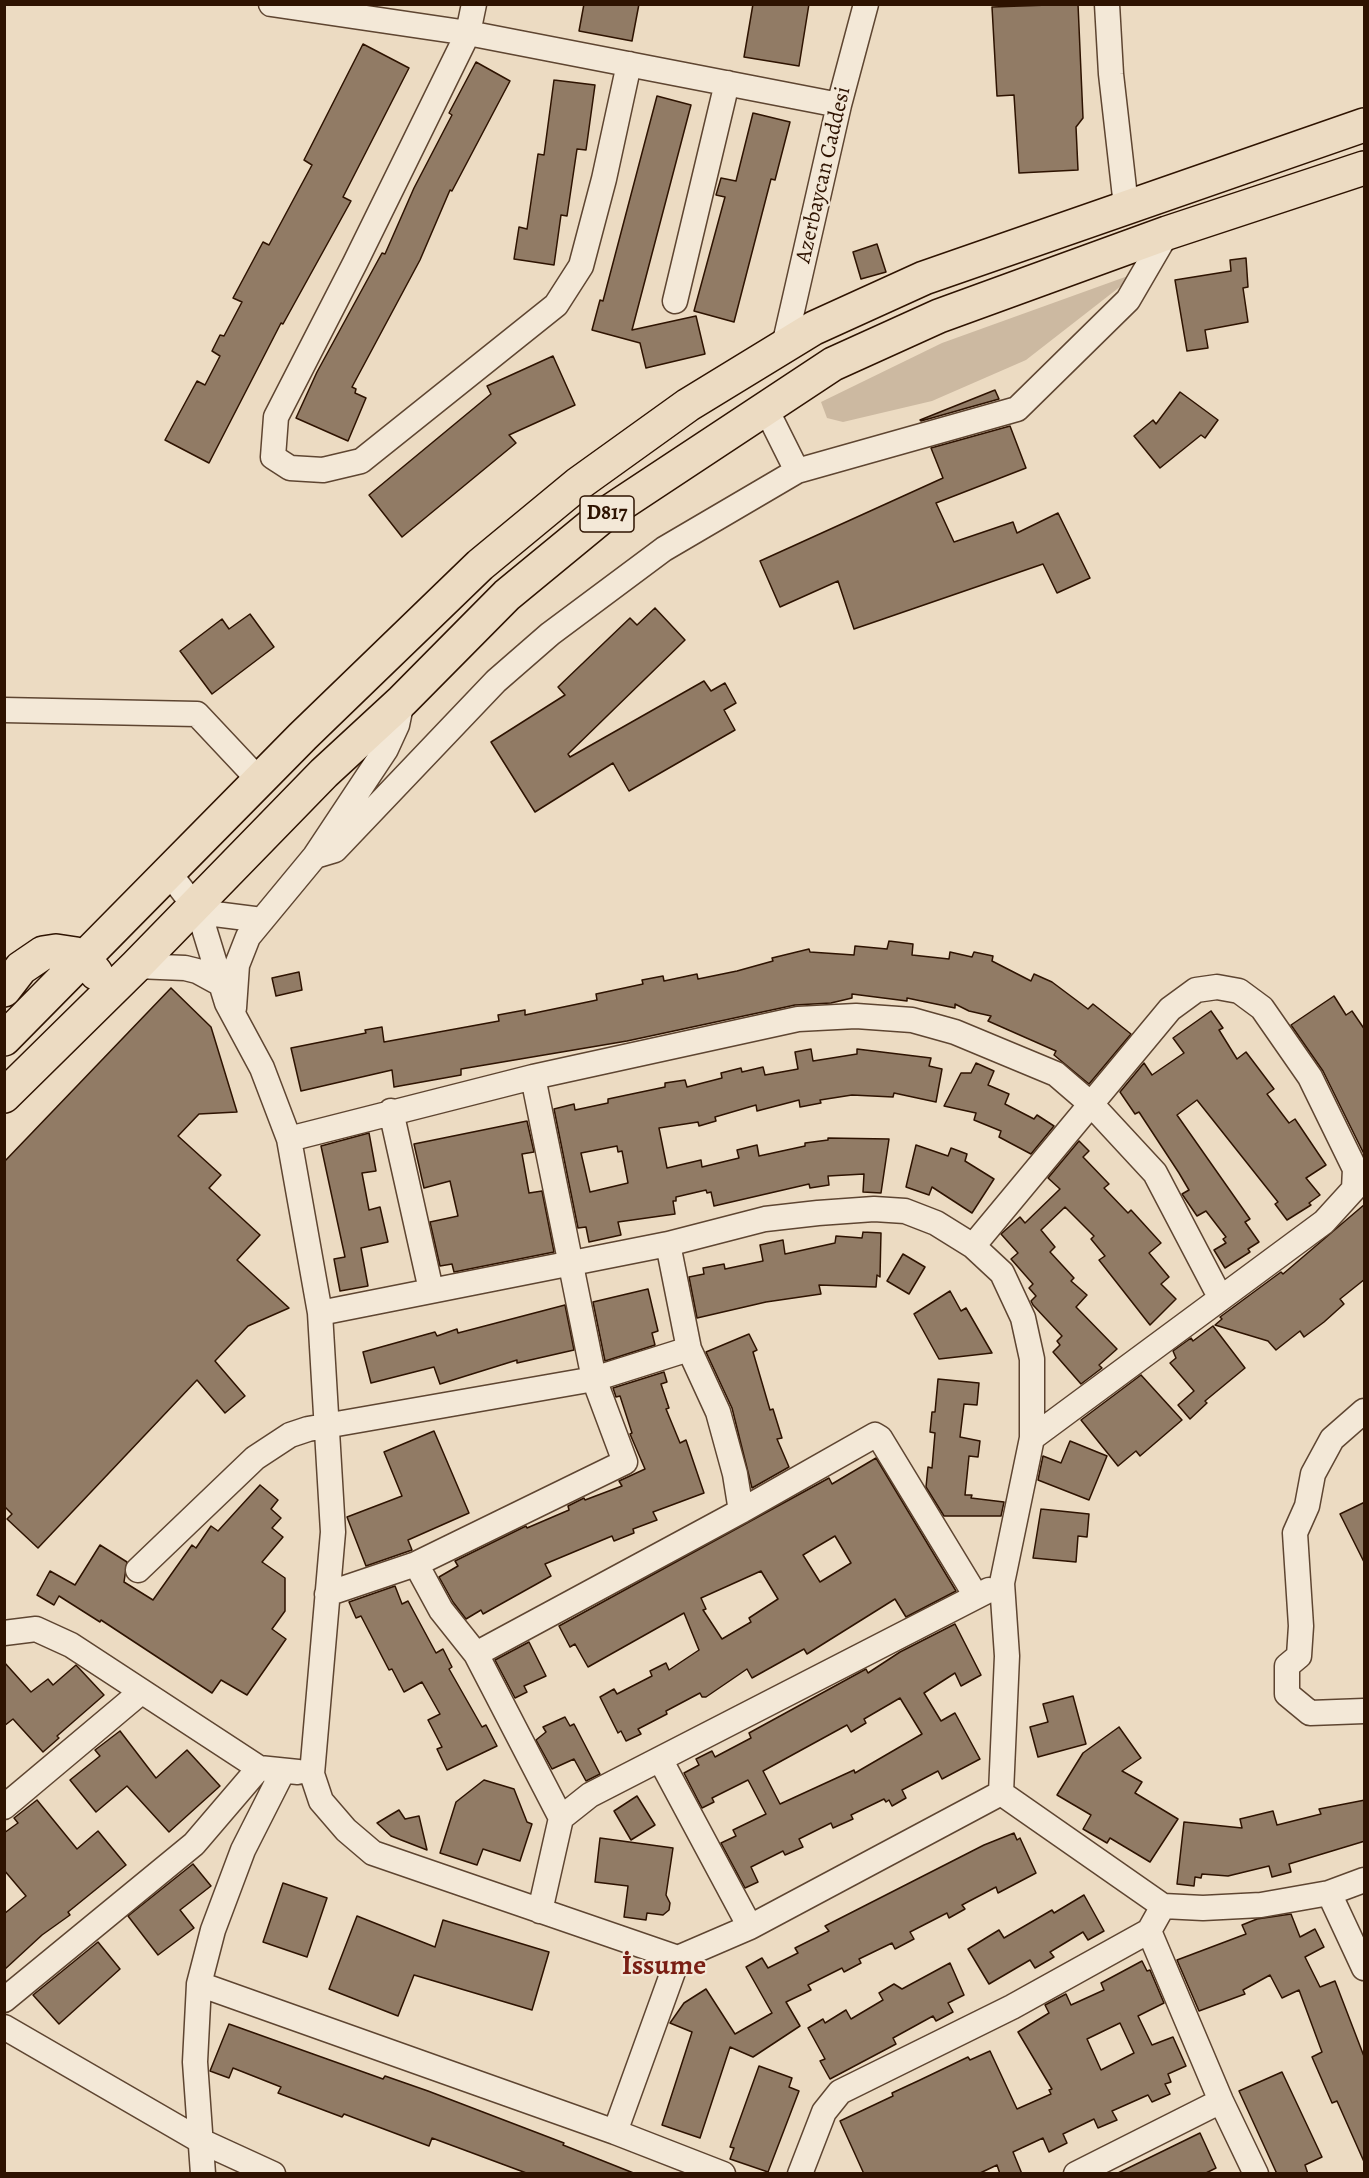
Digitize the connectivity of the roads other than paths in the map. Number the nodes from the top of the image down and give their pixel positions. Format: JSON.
{"nodes":[{"id":1,"x":271,"y":4,"type":"edge"},
{"id":2,"x":474,"y":4,"type":"edge"},
{"id":3,"x":866,"y":4,"type":"edge"},
{"id":4,"x":1107,"y":4,"type":"edge"},
{"id":5,"x":468,"y":33,"type":"junction"},
{"id":6,"x":629,"y":64,"type":"junction"},
{"id":7,"x":727,"y":83,"type":"junction"},
{"id":8,"x":839,"y":105,"type":"junction"},
{"id":9,"x":1365,"y":125,"type":"edge"},
{"id":10,"x":1365,"y":168,"type":"edge"},
{"id":11,"x":1126,"y":206,"type":"junction"},
{"id":12,"x":1167,"y":233,"type":"junction"},
{"id":13,"x":675,"y":301,"type":"dead end"},
{"id":14,"x":784,"y":346,"type":"junction"},
{"id":15,"x":766,"y":410,"type":"junction"},
{"id":16,"x":797,"y":471,"type":"junction"},
{"id":17,"x":402,"y":701,"type":"junction"},
{"id":18,"x":4,"y":710,"type":"edge"},
{"id":19,"x":259,"y":780,"type":"junction"},
{"id":20,"x":315,"y":856,"type":"junction"},
{"id":21,"x":169,"y":873,"type":"junction"},
{"id":22,"x":196,"y":908,"type":"junction"},
{"id":23,"x":262,"y":920,"type":"junction"},
{"id":24,"x":85,"y":959,"type":"junction"},
{"id":25,"x":136,"y":966,"type":"junction"},
{"id":26,"x":219,"y":983,"type":"junction"},
{"id":27,"x":4,"y":990,"type":"edge"},
{"id":28,"x":110,"y":992,"type":"junction"},
{"id":29,"x":233,"y":1011,"type":"junction"},
{"id":30,"x":4,"y":1039,"type":"edge"},
{"id":31,"x":533,"y":1077,"type":"junction"},
{"id":32,"x":4,"y":1096,"type":"edge"},
{"id":33,"x":1092,"y":1105,"type":"junction"},
{"id":34,"x":391,"y":1111,"type":"junction"},
{"id":35,"x":289,"y":1139,"type":"junction"},
{"id":36,"x":668,"y":1244,"type":"junction"},
{"id":37,"x":973,"y":1246,"type":"junction"},
{"id":38,"x":572,"y":1263,"type":"junction"},
{"id":39,"x":431,"y":1290,"type":"junction"},
{"id":40,"x":1220,"y":1297,"type":"junction"},
{"id":41,"x":320,"y":1313,"type":"junction"},
{"id":42,"x":689,"y":1349,"type":"junction"},
{"id":43,"x":594,"y":1379,"type":"junction"},
{"id":44,"x":1365,"y":1411,"type":"edge"},
{"id":45,"x":327,"y":1426,"type":"junction"},
{"id":46,"x":1032,"y":1438,"type":"junction"},
{"id":47,"x":741,"y":1511,"type":"junction"},
{"id":48,"x":416,"y":1564,"type":"junction"},
{"id":49,"x":138,"y":1570,"type":"dead end"},
{"id":50,"x":1002,"y":1583,"type":"junction"},
{"id":51,"x":327,"y":1594,"type":"junction"},
{"id":52,"x":976,"y":1596,"type":"junction"},
{"id":53,"x":4,"y":1633,"type":"edge"},
{"id":54,"x":476,"y":1654,"type":"junction"},
{"id":55,"x":141,"y":1692,"type":"junction"},
{"id":56,"x":1365,"y":1711,"type":"edge"},
{"id":57,"x":661,"y":1761,"type":"junction"},
{"id":58,"x":259,"y":1768,"type":"junction"},
{"id":59,"x":283,"y":1771,"type":"junction"},
{"id":60,"x":312,"y":1774,"type":"junction"},
{"id":61,"x":1000,"y":1793,"type":"junction"},
{"id":62,"x":4,"y":1807,"type":"edge"},
{"id":63,"x":561,"y":1818,"type":"junction"},
{"id":64,"x":1365,"y":1880,"type":"edge"},
{"id":65,"x":1329,"y":1893,"type":"junction"},
{"id":66,"x":1163,"y":1906,"type":"junction"},
{"id":67,"x":540,"y":1911,"type":"junction"},
{"id":68,"x":750,"y":1928,"type":"junction"},
{"id":69,"x":1149,"y":1931,"type":"junction"},
{"id":70,"x":678,"y":1958,"type":"junction"},
{"id":71,"x":1365,"y":1968,"type":"edge"},
{"id":72,"x":199,"y":1984,"type":"junction"},
{"id":73,"x":4,"y":2000,"type":"edge"},
{"id":74,"x":4,"y":2027,"type":"edge"},
{"id":75,"x":1221,"y":2101,"type":"junction"},
{"id":76,"x":615,"y":2132,"type":"junction"},
{"id":77,"x":201,"y":2141,"type":"junction"},
{"id":78,"x":203,"y":2174,"type":"edge"},
{"id":79,"x":273,"y":2174,"type":"edge"},
{"id":80,"x":723,"y":2174,"type":"edge"},
{"id":81,"x":800,"y":2174,"type":"edge"},
{"id":82,"x":1076,"y":2174,"type":"edge"},
{"id":83,"x":1256,"y":2174,"type":"edge"}],
"edges":[{"from":1,"to":5,"type":"street"},
{"from":2,"to":5,"type":"street"},
{"from":3,"to":8,"type":"street","name":"Azerbaycan Caddesi"},
{"from":4,"to":11,"type":"street"},
{"from":5,"to":6,"type":"street"},
{"from":5,"to":6,"type":"street"},
{"from":6,"to":7,"type":"street"},
{"from":7,"to":8,"type":"street"},
{"from":7,"to":13,"type":"street"},
{"from":8,"to":14,"type":"street","name":"Azerbaycan Caddesi"},
{"from":9,"to":11,"type":"highway","number":"D817"},
{"from":10,"to":12,"type":"highway","number":"D817"},
{"from":11,"to":14,"type":"highway","number":"D817"},
{"from":12,"to":15,"type":"highway","number":"D817"},
{"from":12,"to":16,"type":"street"},
{"from":14,"to":19,"type":"highway","number":"D817"},
{"from":15,"to":16,"type":"street"},
{"from":15,"to":17,"type":"highway","number":"D817"},
{"from":16,"to":20,"type":"street"},
{"from":17,"to":20,"type":"street"},
{"from":17,"to":22,"type":"highway","number":"D817"},
{"from":18,"to":19,"type":"street"},
{"from":19,"to":21,"type":"highway","number":"D817"},
{"from":20,"to":23,"type":"street"},
{"from":21,"to":22,"type":"street"},
{"from":21,"to":24,"type":"highway","number":"D817"},
{"from":22,"to":23,"type":"street"},
{"from":22,"to":25,"type":"highway","number":"D817"},
{"from":22,"to":26,"type":"street"},
{"from":23,"to":29,"type":"street"},
{"from":24,"to":27,"type":"highway"},
{"from":24,"to":28,"type":"highway"},
{"from":24,"to":30,"type":"highway","number":"D817"},
{"from":25,"to":26,"type":"street"},
{"from":25,"to":28,"type":"highway","number":"D817"},
{"from":26,"to":29,"type":"street"},
{"from":28,"to":32,"type":"highway","number":"D817"},
{"from":29,"to":35,"type":"street"},
{"from":31,"to":33,"type":"street"},
{"from":31,"to":34,"type":"street"},
{"from":31,"to":38,"type":"street"},
{"from":33,"to":37,"type":"street"},
{"from":33,"to":40,"type":"street"},
{"from":33,"to":40,"type":"street"},
{"from":34,"to":35,"type":"street"},
{"from":34,"to":39,"type":"street"},
{"from":35,"to":41,"type":"street"},
{"from":36,"to":37,"type":"street"},
{"from":36,"to":38,"type":"street"},
{"from":36,"to":42,"type":"street"},
{"from":37,"to":46,"type":"street"},
{"from":38,"to":39,"type":"street"},
{"from":38,"to":43,"type":"street"},
{"from":39,"to":41,"type":"street"},
{"from":40,"to":46,"type":"street"},
{"from":41,"to":45,"type":"street"},
{"from":42,"to":43,"type":"street"},
{"from":42,"to":47,"type":"street"},
{"from":43,"to":45,"type":"street"},
{"from":43,"to":48,"type":"street"},
{"from":44,"to":56,"type":"street"},
{"from":45,"to":49,"type":"street"},
{"from":45,"to":51,"type":"street"},
{"from":46,"to":50,"type":"street"},
{"from":47,"to":52,"type":"street"},
{"from":47,"to":54,"type":"street"},
{"from":48,"to":51,"type":"street"},
{"from":48,"to":54,"type":"street"},
{"from":50,"to":52,"type":"street"},
{"from":50,"to":61,"type":"street"},
{"from":51,"to":60,"type":"street"},
{"from":52,"to":57,"type":"street"},
{"from":53,"to":55,"type":"street"},
{"from":54,"to":63,"type":"street"},
{"from":55,"to":58,"type":"street"},
{"from":55,"to":62,"type":"street"},
{"from":57,"to":63,"type":"street"},
{"from":57,"to":68,"type":"street"},
{"from":58,"to":59,"type":"street"},
{"from":58,"to":73,"type":"street"},
{"from":59,"to":60,"type":"street"},
{"from":59,"to":72,"type":"street"},
{"from":60,"to":67,"type":"street"},
{"from":61,"to":66,"type":"street"},
{"from":61,"to":68,"type":"street"},
{"from":63,"to":67,"type":"street"},
{"from":64,"to":65,"type":"street"},
{"from":65,"to":66,"type":"street"},
{"from":65,"to":71,"type":"street"},
{"from":66,"to":69,"type":"street"},
{"from":67,"to":70,"type":"street"},
{"from":68,"to":70,"type":"street"},
{"from":69,"to":75,"type":"street"},
{"from":69,"to":81,"type":"street"},
{"from":70,"to":76,"type":"street"},
{"from":72,"to":76,"type":"street"},
{"from":72,"to":77,"type":"street"},
{"from":74,"to":77,"type":"street"},
{"from":75,"to":82,"type":"street"},
{"from":75,"to":83,"type":"street"},
{"from":76,"to":80,"type":"street"},
{"from":77,"to":78,"type":"street"},
{"from":77,"to":79,"type":"street"}]}
